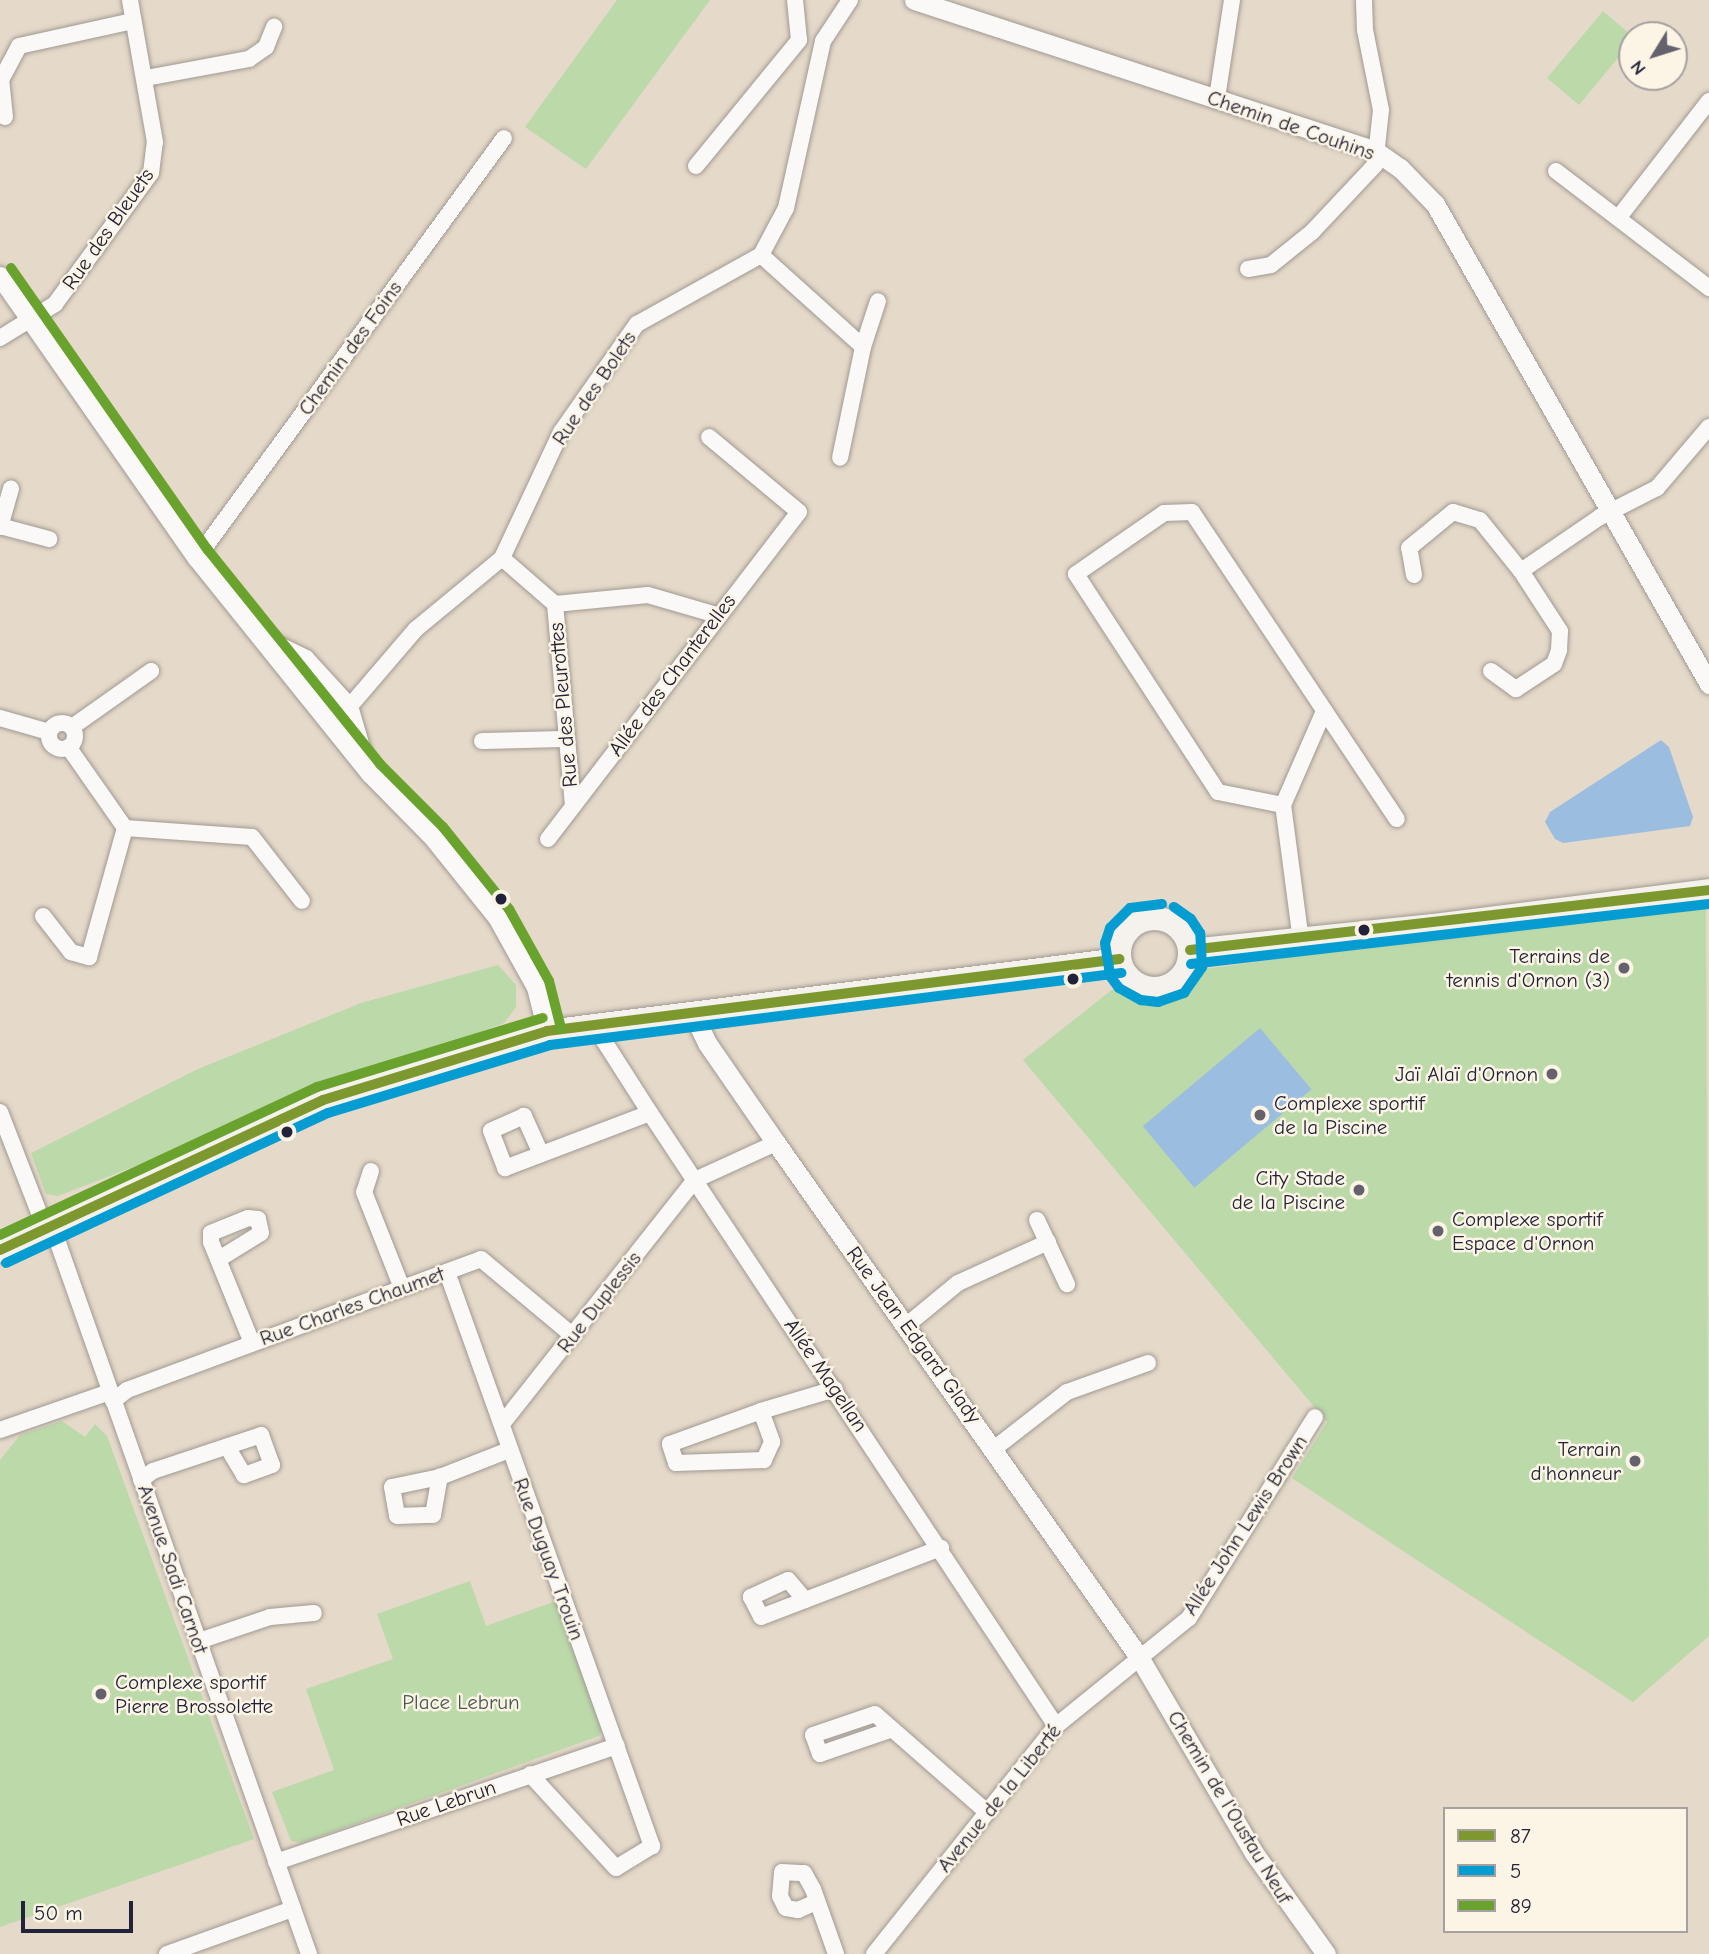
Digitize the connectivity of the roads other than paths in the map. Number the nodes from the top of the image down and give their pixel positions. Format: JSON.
{"nodes":[{"id":1,"x":130,"y":0,"type":"edge"},
{"id":2,"x":795,"y":0,"type":"edge"},
{"id":3,"x":850,"y":0,"type":"edge"},
{"id":4,"x":914,"y":0,"type":"edge"},
{"id":5,"x":1232,"y":0,"type":"edge"},
{"id":6,"x":1364,"y":0,"type":"edge"},
{"id":7,"x":133,"y":21,"type":"junction"},
{"id":8,"x":274,"y":27,"type":"dead end"},
{"id":9,"x":146,"y":78,"type":"junction"},
{"id":10,"x":1217,"y":98,"type":"junction"},
{"id":11,"x":1709,"y":101,"type":"edge"},
{"id":12,"x":5,"y":117,"type":"dead end"},
{"id":13,"x":504,"y":138,"type":"dead end"},
{"id":14,"x":1374,"y":150,"type":"junction"},
{"id":15,"x":696,"y":166,"type":"dead end"},
{"id":16,"x":1556,"y":171,"type":"dead end"},
{"id":17,"x":1619,"y":217,"type":"junction"},
{"id":18,"x":761,"y":254,"type":"junction"},
{"id":19,"x":1248,"y":269,"type":"dead end"},
{"id":20,"x":0,"y":276,"type":"edge"},
{"id":21,"x":1709,"y":288,"type":"edge"},
{"id":22,"x":878,"y":300,"type":"dead end"},
{"id":23,"x":32,"y":321,"type":"junction"},
{"id":24,"x":0,"y":338,"type":"edge"},
{"id":25,"x":863,"y":347,"type":"junction"},
{"id":26,"x":1709,"y":427,"type":"edge"},
{"id":27,"x":709,"y":437,"type":"dead end"},
{"id":28,"x":840,"y":458,"type":"dead end"},
{"id":29,"x":11,"y":489,"type":"dead end"},
{"id":30,"x":1610,"y":513,"type":"junction"},
{"id":31,"x":0,"y":527,"type":"edge"},
{"id":32,"x":49,"y":539,"type":"dead end"},
{"id":33,"x":197,"y":558,"type":"junction"},
{"id":34,"x":502,"y":558,"type":"junction"},
{"id":35,"x":1521,"y":571,"type":"junction"},
{"id":36,"x":1414,"y":575,"type":"dead end"},
{"id":37,"x":555,"y":604,"type":"junction"},
{"id":38,"x":717,"y":615,"type":"junction"},
{"id":39,"x":258,"y":634,"type":"junction"},
{"id":40,"x":151,"y":671,"type":"dead end"},
{"id":41,"x":1490,"y":671,"type":"dead end"},
{"id":42,"x":1709,"y":684,"type":"edge"},
{"id":43,"x":349,"y":706,"type":"junction"},
{"id":44,"x":1324,"y":711,"type":"junction"},
{"id":45,"x":0,"y":718,"type":"edge"},
{"id":46,"x":72,"y":727,"type":"junction"},
{"id":47,"x":49,"y":732,"type":"junction"},
{"id":48,"x":564,"y":739,"type":"junction"},
{"id":49,"x":482,"y":741,"type":"dead end"},
{"id":50,"x":69,"y":748,"type":"junction"},
{"id":51,"x":370,"y":773,"type":"junction"},
{"id":52,"x":573,"y":805,"type":"junction"},
{"id":53,"x":1283,"y":805,"type":"junction"},
{"id":54,"x":1397,"y":819,"type":"dead end"},
{"id":55,"x":125,"y":828,"type":"junction"},
{"id":56,"x":548,"y":839,"type":"dead end"},
{"id":57,"x":1709,"y":890,"type":"edge"},
{"id":58,"x":302,"y":901,"type":"dead end"},
{"id":59,"x":43,"y":916,"type":"dead end"},
{"id":60,"x":1301,"y":941,"type":"junction"},
{"id":61,"x":1190,"y":950,"type":"junction"},
{"id":62,"x":1119,"y":959,"type":"junction"},
{"id":63,"x":692,"y":1012,"type":"junction"},
{"id":64,"x":599,"y":1023,"type":"junction"},
{"id":65,"x":547,"y":1031,"type":"junction"},
{"id":66,"x":0,"y":1112,"type":"edge"},
{"id":67,"x":650,"y":1113,"type":"junction"},
{"id":68,"x":776,"y":1143,"type":"junction"},
{"id":69,"x":541,"y":1154,"type":"dead end"},
{"id":70,"x":371,"y":1171,"type":"dead end"},
{"id":71,"x":695,"y":1180,"type":"junction"},
{"id":72,"x":1037,"y":1220,"type":"dead end"},
{"id":73,"x":51,"y":1223,"type":"junction"},
{"id":74,"x":1048,"y":1242,"type":"junction"},
{"id":75,"x":0,"y":1250,"type":"edge"},
{"id":76,"x":219,"y":1258,"type":"dead end"},
{"id":77,"x":447,"y":1272,"type":"junction"},
{"id":78,"x":1067,"y":1284,"type":"dead end"},
{"id":79,"x":402,"y":1288,"type":"junction"},
{"id":80,"x":907,"y":1325,"type":"junction"},
{"id":81,"x":573,"y":1336,"type":"junction"},
{"id":82,"x":252,"y":1343,"type":"junction"},
{"id":83,"x":1148,"y":1363,"type":"dead end"},
{"id":84,"x":835,"y":1389,"type":"junction"},
{"id":85,"x":112,"y":1396,"type":"junction"},
{"id":86,"x":761,"y":1411,"type":"junction"},
{"id":87,"x":1315,"y":1417,"type":"dead end"},
{"id":88,"x":502,"y":1424,"type":"junction"},
{"id":89,"x":0,"y":1430,"type":"edge"},
{"id":90,"x":227,"y":1447,"type":"dead end"},
{"id":91,"x":995,"y":1448,"type":"junction"},
{"id":92,"x":509,"y":1450,"type":"junction"},
{"id":93,"x":440,"y":1477,"type":"dead end"},
{"id":94,"x":141,"y":1480,"type":"junction"},
{"id":95,"x":942,"y":1548,"type":"junction"},
{"id":96,"x":805,"y":1600,"type":"dead end"},
{"id":97,"x":314,"y":1613,"type":"dead end"},
{"id":98,"x":198,"y":1641,"type":"junction"},
{"id":99,"x":1139,"y":1657,"type":"junction"},
{"id":100,"x":1056,"y":1726,"type":"junction"},
{"id":101,"x":890,"y":1730,"type":"dead end"},
{"id":102,"x":617,"y":1746,"type":"junction"},
{"id":103,"x":530,"y":1774,"type":"junction"},
{"id":104,"x":987,"y":1812,"type":"junction"},
{"id":105,"x":276,"y":1862,"type":"junction"},
{"id":106,"x":816,"y":1902,"type":"dead end"},
{"id":107,"x":293,"y":1909,"type":"junction"},
{"id":108,"x":167,"y":1954,"type":"edge"},
{"id":109,"x":309,"y":1954,"type":"edge"},
{"id":110,"x":836,"y":1954,"type":"edge"},
{"id":111,"x":874,"y":1954,"type":"edge"},
{"id":112,"x":1326,"y":1954,"type":"edge"}],
"edges":[{"from":1,"to":7,"type":"street","name":"Rue des Bleuets"},
{"from":2,"to":15,"type":"street"},
{"from":3,"to":18,"type":"street"},
{"from":4,"to":10,"type":"street","name":"Chemin de Couhins"},
{"from":5,"to":10,"type":"street"},
{"from":6,"to":14,"type":"street"},
{"from":7,"to":9,"type":"street","name":"Rue des Bleuets"},
{"from":7,"to":12,"type":"street"},
{"from":8,"to":9,"type":"street"},
{"from":9,"to":23,"type":"street","name":"Rue des Bleuets"},
{"from":10,"to":14,"type":"street","name":"Chemin de Couhins"},
{"from":11,"to":17,"type":"street"},
{"from":13,"to":33,"type":"street","name":"Chemin des Foins"},
{"from":14,"to":19,"type":"street"},
{"from":14,"to":30,"type":"street","name":"Chemin de Couhins"},
{"from":16,"to":17,"type":"street"},
{"from":17,"to":21,"type":"street"},
{"from":18,"to":25,"type":"street"},
{"from":18,"to":34,"type":"street","name":"Rue des Bolets"},
{"from":20,"to":23,"type":"street"},
{"from":22,"to":25,"type":"street"},
{"from":23,"to":24,"type":"street","name":"Rue des Bleuets"},
{"from":23,"to":33,"type":"street"},
{"from":25,"to":28,"type":"street"},
{"from":26,"to":30,"type":"street"},
{"from":27,"to":38,"type":"street","name":"Allée des Chanterelles"},
{"from":29,"to":31,"type":"street"},
{"from":30,"to":35,"type":"street"},
{"from":30,"to":42,"type":"street","name":"Chemin de Couhins"},
{"from":31,"to":32,"type":"street"},
{"from":33,"to":39,"type":"street"},
{"from":34,"to":37,"type":"street"},
{"from":34,"to":43,"type":"street","name":"Rue des Bolets"},
{"from":35,"to":36,"type":"street"},
{"from":35,"to":41,"type":"street"},
{"from":37,"to":38,"type":"street"},
{"from":37,"to":48,"type":"street","name":"Rue des Pleurottes"},
{"from":38,"to":52,"type":"street","name":"Allée des Chanterelles"},
{"from":39,"to":43,"type":"street"},
{"from":39,"to":51,"type":"street"},
{"from":40,"to":46,"type":"street"},
{"from":43,"to":51,"type":"street"},
{"from":44,"to":53,"type":"street"},
{"from":44,"to":53,"type":"street"},
{"from":44,"to":54,"type":"street"},
{"from":45,"to":47,"type":"street"},
{"from":46,"to":47,"type":"street"},
{"from":46,"to":50,"type":"street"},
{"from":47,"to":50,"type":"street"},
{"from":48,"to":49,"type":"street"},
{"from":48,"to":52,"type":"street","name":"Rue des Pleurottes"},
{"from":50,"to":55,"type":"street"},
{"from":51,"to":65,"type":"street"},
{"from":52,"to":56,"type":"street","name":"Allée des Chanterelles"},
{"from":53,"to":60,"type":"street"},
{"from":55,"to":58,"type":"street"},
{"from":55,"to":59,"type":"street"},
{"from":57,"to":60,"type":"main road"},
{"from":60,"to":61,"type":"main road"},
{"from":61,"to":62,"type":"main road"},
{"from":61,"to":62,"type":"main road"},
{"from":62,"to":63,"type":"main road"},
{"from":63,"to":64,"type":"main road"},
{"from":63,"to":68,"type":"street","name":"Rue Jean Edgard Glady"},
{"from":64,"to":65,"type":"main road"},
{"from":64,"to":67,"type":"street","name":"Allée Magellan"},
{"from":65,"to":73,"type":"main road"},
{"from":66,"to":73,"type":"street","name":"Avenue Sadi Carnot"},
{"from":67,"to":69,"type":"street"},
{"from":67,"to":71,"type":"street","name":"Allée Magellan"},
{"from":68,"to":71,"type":"street"},
{"from":68,"to":80,"type":"street","name":"Rue Jean Edgard Glady"},
{"from":70,"to":79,"type":"street"},
{"from":71,"to":81,"type":"street","name":"Rue Duplessis"},
{"from":71,"to":84,"type":"street","name":"Allée Magellan"},
{"from":72,"to":74,"type":"street"},
{"from":73,"to":75,"type":"main road"},
{"from":73,"to":85,"type":"street","name":"Avenue Sadi Carnot"},
{"from":74,"to":78,"type":"street"},
{"from":74,"to":80,"type":"street"},
{"from":76,"to":82,"type":"street"},
{"from":77,"to":79,"type":"street","name":"Rue Charles Chaumet"},
{"from":77,"to":81,"type":"street","name":"Rue Charles Chaumet"},
{"from":77,"to":88,"type":"street","name":"Rue Duguay Trouin"},
{"from":79,"to":82,"type":"street","name":"Rue Charles Chaumet"},
{"from":80,"to":91,"type":"street","name":"Rue Jean Edgard Glady"},
{"from":81,"to":88,"type":"street","name":"Rue Duplessis"},
{"from":82,"to":85,"type":"street","name":"Rue Charles Chaumet"},
{"from":83,"to":91,"type":"street"},
{"from":84,"to":86,"type":"street"},
{"from":84,"to":95,"type":"street","name":"Allée Magellan"},
{"from":85,"to":89,"type":"street","name":"Rue Charles Chaumet"},
{"from":85,"to":94,"type":"street","name":"Avenue Sadi Carnot"},
{"from":86,"to":86,"type":"street"},
{"from":87,"to":99,"type":"street","name":"Allée John Lewis Brown"},
{"from":88,"to":92,"type":"street","name":"Rue Duguay Trouin"},
{"from":90,"to":94,"type":"street"},
{"from":91,"to":99,"type":"street","name":"Rue Jean Edgard Glady"},
{"from":92,"to":93,"type":"street"},
{"from":92,"to":102,"type":"street","name":"Rue Duguay Trouin"},
{"from":94,"to":98,"type":"street","name":"Avenue Sadi Carnot"},
{"from":95,"to":96,"type":"street"},
{"from":95,"to":100,"type":"street","name":"Allée Magellan"},
{"from":97,"to":98,"type":"street"},
{"from":98,"to":105,"type":"street","name":"Avenue Sadi Carnot"},
{"from":99,"to":100,"type":"street","name":"Avenue de la Liberté"},
{"from":99,"to":112,"type":"street","name":"Chemin de l'Oustau Neuf"},
{"from":100,"to":104,"type":"street","name":"Avenue de la Liberté"},
{"from":101,"to":104,"type":"street"},
{"from":102,"to":103,"type":"street","name":"Rue Lebrun"},
{"from":102,"to":103,"type":"street","name":"Rue Duguay Trouin"},
{"from":103,"to":105,"type":"street","name":"Rue Lebrun"},
{"from":104,"to":111,"type":"street","name":"Avenue de la Liberté"},
{"from":105,"to":107,"type":"street","name":"Avenue Sadi Carnot"},
{"from":106,"to":110,"type":"street"},
{"from":107,"to":108,"type":"street"},
{"from":107,"to":109,"type":"street","name":"Avenue Sadi Carnot"}]}
